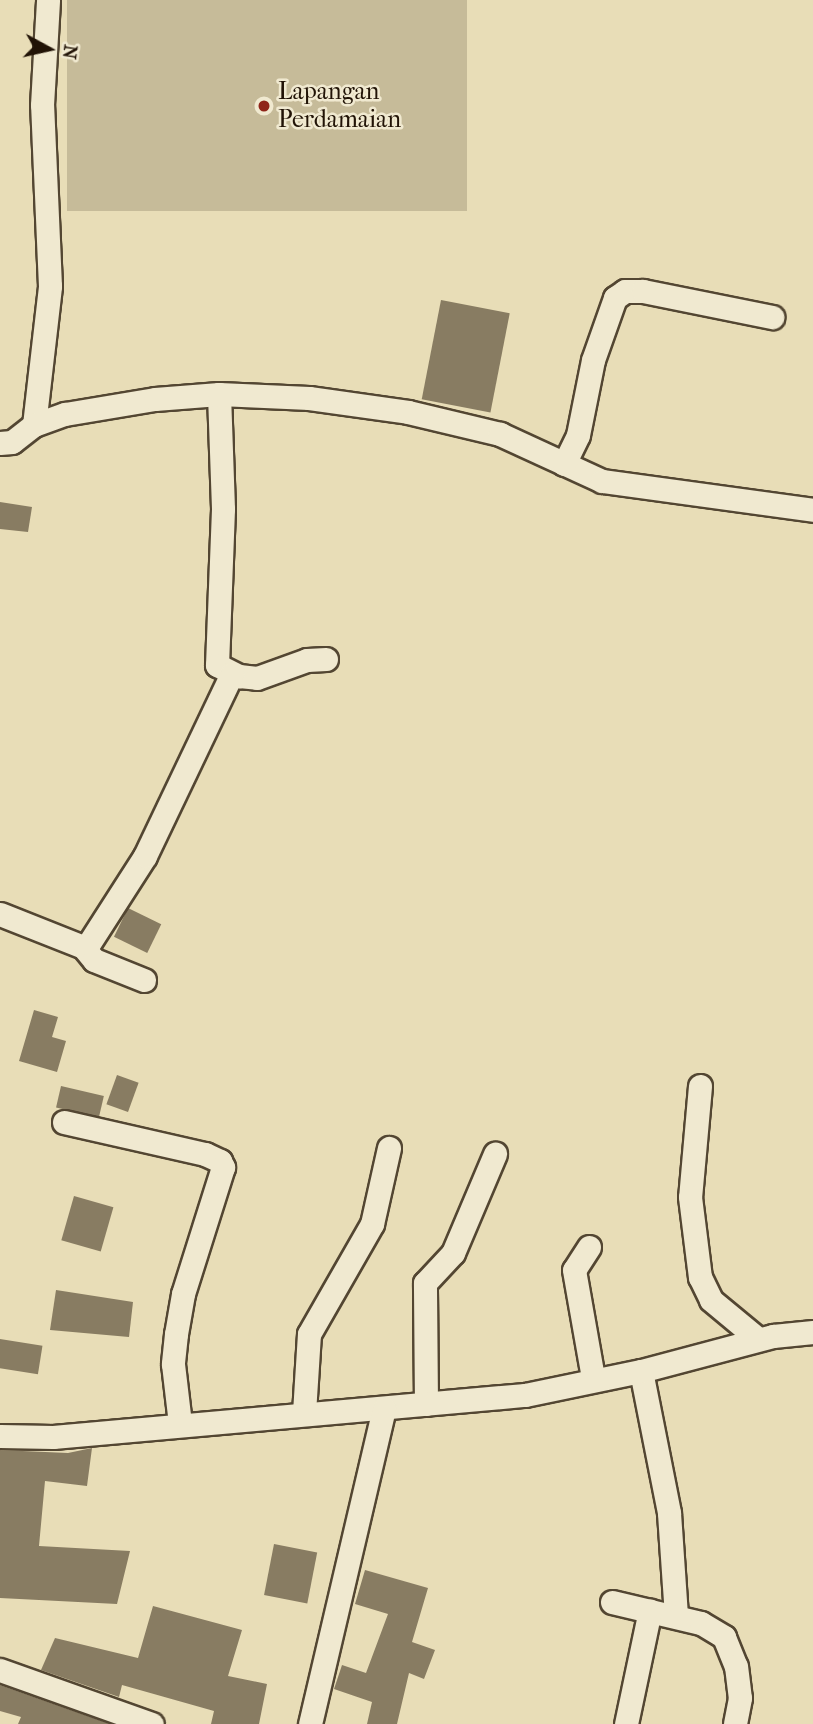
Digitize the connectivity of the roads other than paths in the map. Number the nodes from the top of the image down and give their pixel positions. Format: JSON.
{"nodes":[{"id":1,"x":48,"y":0,"type":"edge"},
{"id":2,"x":772,"y":317,"type":"dead end"},
{"id":3,"x":219,"y":394,"type":"junction"},
{"id":4,"x":34,"y":425,"type":"junction"},
{"id":5,"x":0,"y":443,"type":"edge"},
{"id":6,"x":564,"y":464,"type":"junction"},
{"id":7,"x":813,"y":510,"type":"edge"},
{"id":8,"x":326,"y":659,"type":"dead end"},
{"id":9,"x":232,"y":674,"type":"junction"},
{"id":10,"x":0,"y":914,"type":"edge"},
{"id":11,"x":85,"y":949,"type":"junction"},
{"id":12,"x":144,"y":980,"type":"dead end"},
{"id":13,"x":700,"y":1086,"type":"dead end"},
{"id":14,"x":64,"y":1122,"type":"dead end"},
{"id":15,"x":389,"y":1148,"type":"dead end"},
{"id":16,"x":495,"y":1154,"type":"dead end"},
{"id":17,"x":589,"y":1247,"type":"dead end"},
{"id":18,"x":813,"y":1332,"type":"edge"},
{"id":19,"x":752,"y":1341,"type":"junction"},
{"id":20,"x":640,"y":1371,"type":"junction"},
{"id":21,"x":593,"y":1378,"type":"junction"},
{"id":22,"x":426,"y":1404,"type":"junction"},
{"id":23,"x":384,"y":1409,"type":"junction"},
{"id":24,"x":304,"y":1413,"type":"junction"},
{"id":25,"x":180,"y":1424,"type":"junction"},
{"id":26,"x":0,"y":1436,"type":"edge"},
{"id":27,"x":612,"y":1602,"type":"dead end"},
{"id":28,"x":650,"y":1611,"type":"junction"},
{"id":29,"x":676,"y":1616,"type":"junction"},
{"id":30,"x":0,"y":1670,"type":"edge"},
{"id":31,"x":152,"y":1724,"type":"edge"},
{"id":32,"x":310,"y":1724,"type":"edge"},
{"id":33,"x":626,"y":1724,"type":"edge"},
{"id":34,"x":735,"y":1724,"type":"edge"}],
"edges":[{"from":1,"to":4,"type":"street"},
{"from":2,"to":6,"type":"street"},
{"from":3,"to":4,"type":"street"},
{"from":3,"to":6,"type":"street"},
{"from":3,"to":9,"type":"street"},
{"from":4,"to":5,"type":"street"},
{"from":6,"to":7,"type":"street"},
{"from":8,"to":9,"type":"street"},
{"from":9,"to":11,"type":"street"},
{"from":10,"to":11,"type":"street"},
{"from":11,"to":12,"type":"street"},
{"from":13,"to":19,"type":"street"},
{"from":14,"to":25,"type":"street"},
{"from":15,"to":24,"type":"street"},
{"from":16,"to":22,"type":"street"},
{"from":17,"to":21,"type":"street"},
{"from":18,"to":19,"type":"street"},
{"from":19,"to":20,"type":"street"},
{"from":20,"to":21,"type":"street"},
{"from":20,"to":29,"type":"street"},
{"from":21,"to":22,"type":"street"},
{"from":22,"to":23,"type":"street"},
{"from":23,"to":24,"type":"street"},
{"from":23,"to":32,"type":"street"},
{"from":24,"to":25,"type":"street"},
{"from":25,"to":26,"type":"street"},
{"from":27,"to":28,"type":"street"},
{"from":28,"to":29,"type":"street"},
{"from":28,"to":33,"type":"street"},
{"from":29,"to":34,"type":"street"},
{"from":30,"to":31,"type":"street"}]}
